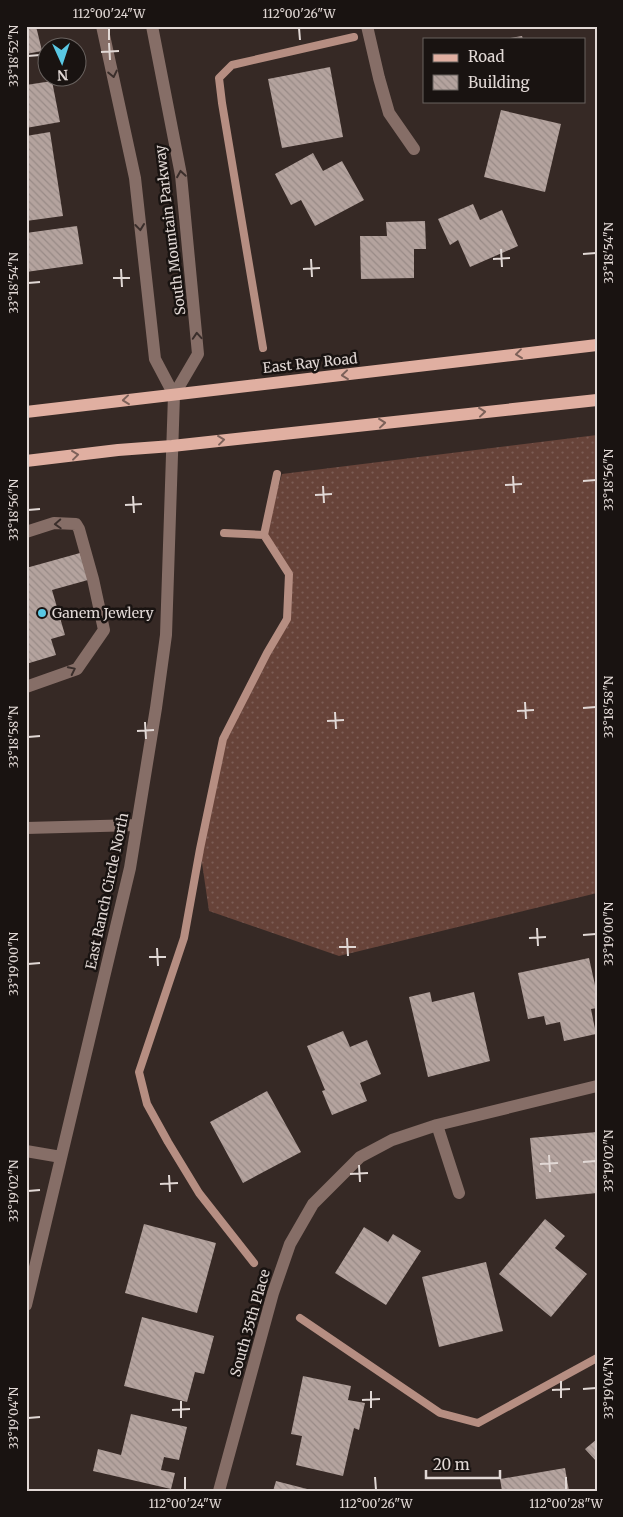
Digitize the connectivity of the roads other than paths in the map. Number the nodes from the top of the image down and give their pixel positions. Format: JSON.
{"nodes":[{"id":1,"x":102,"y":26,"type":"edge"},
{"id":2,"x":152,"y":26,"type":"edge"},
{"id":3,"x":367,"y":26,"type":"edge"},
{"id":4,"x":414,"y":149,"type":"dead end"},
{"id":5,"x":597,"y":345,"type":"edge"},
{"id":6,"x":174,"y":395,"type":"junction"},
{"id":7,"x":597,"y":400,"type":"edge"},
{"id":8,"x":26,"y":412,"type":"edge"},
{"id":9,"x":173,"y":417,"type":"joint"},
{"id":10,"x":172,"y":446,"type":"junction"},
{"id":11,"x":26,"y":461,"type":"edge"},
{"id":12,"x":26,"y":532,"type":"edge"},
{"id":13,"x":26,"y":686,"type":"edge"},
{"id":14,"x":137,"y":825,"type":"junction"},
{"id":15,"x":26,"y":828,"type":"edge"},
{"id":16,"x":597,"y":1086,"type":"edge"},
{"id":17,"x":438,"y":1125,"type":"junction"},
{"id":18,"x":26,"y":1151,"type":"edge"},
{"id":19,"x":61,"y":1157,"type":"junction"},
{"id":20,"x":459,"y":1193,"type":"dead end"},
{"id":21,"x":26,"y":1305,"type":"edge"},
{"id":22,"x":219,"y":1491,"type":"edge"}],
"edges":[{"from":1,"to":6,"type":"street","name":"South Mountain Parkway","one_way":true},
{"from":6,"to":2,"type":"street","name":"South Mountain Parkway","one_way":true},
{"from":3,"to":4,"type":"street"},
{"from":5,"to":6,"type":"main road","name":"East Ray Road","one_way":true},
{"from":6,"to":8,"type":"main road","name":"East Ray Road","one_way":true},
{"from":6,"to":9,"type":"street","name":"South Mountain Parkway"},
{"from":10,"to":7,"type":"main road","one_way":true},
{"from":9,"to":10,"type":"street","name":"East Ranch Circle North"},
{"from":11,"to":10,"type":"main road","one_way":true},
{"from":10,"to":14,"type":"street","name":"East Ranch Circle North"},
{"from":13,"to":12,"type":"street","one_way":true},
{"from":14,"to":15,"type":"street"},
{"from":14,"to":19,"type":"street","name":"East Ranch Circle North"},
{"from":16,"to":17,"type":"street","name":"South 35th Place"},
{"from":17,"to":20,"type":"street"},
{"from":17,"to":22,"type":"street","name":"South 35th Place"},
{"from":18,"to":19,"type":"street"},
{"from":19,"to":21,"type":"street","name":"East Ranch Circle North"}]}
